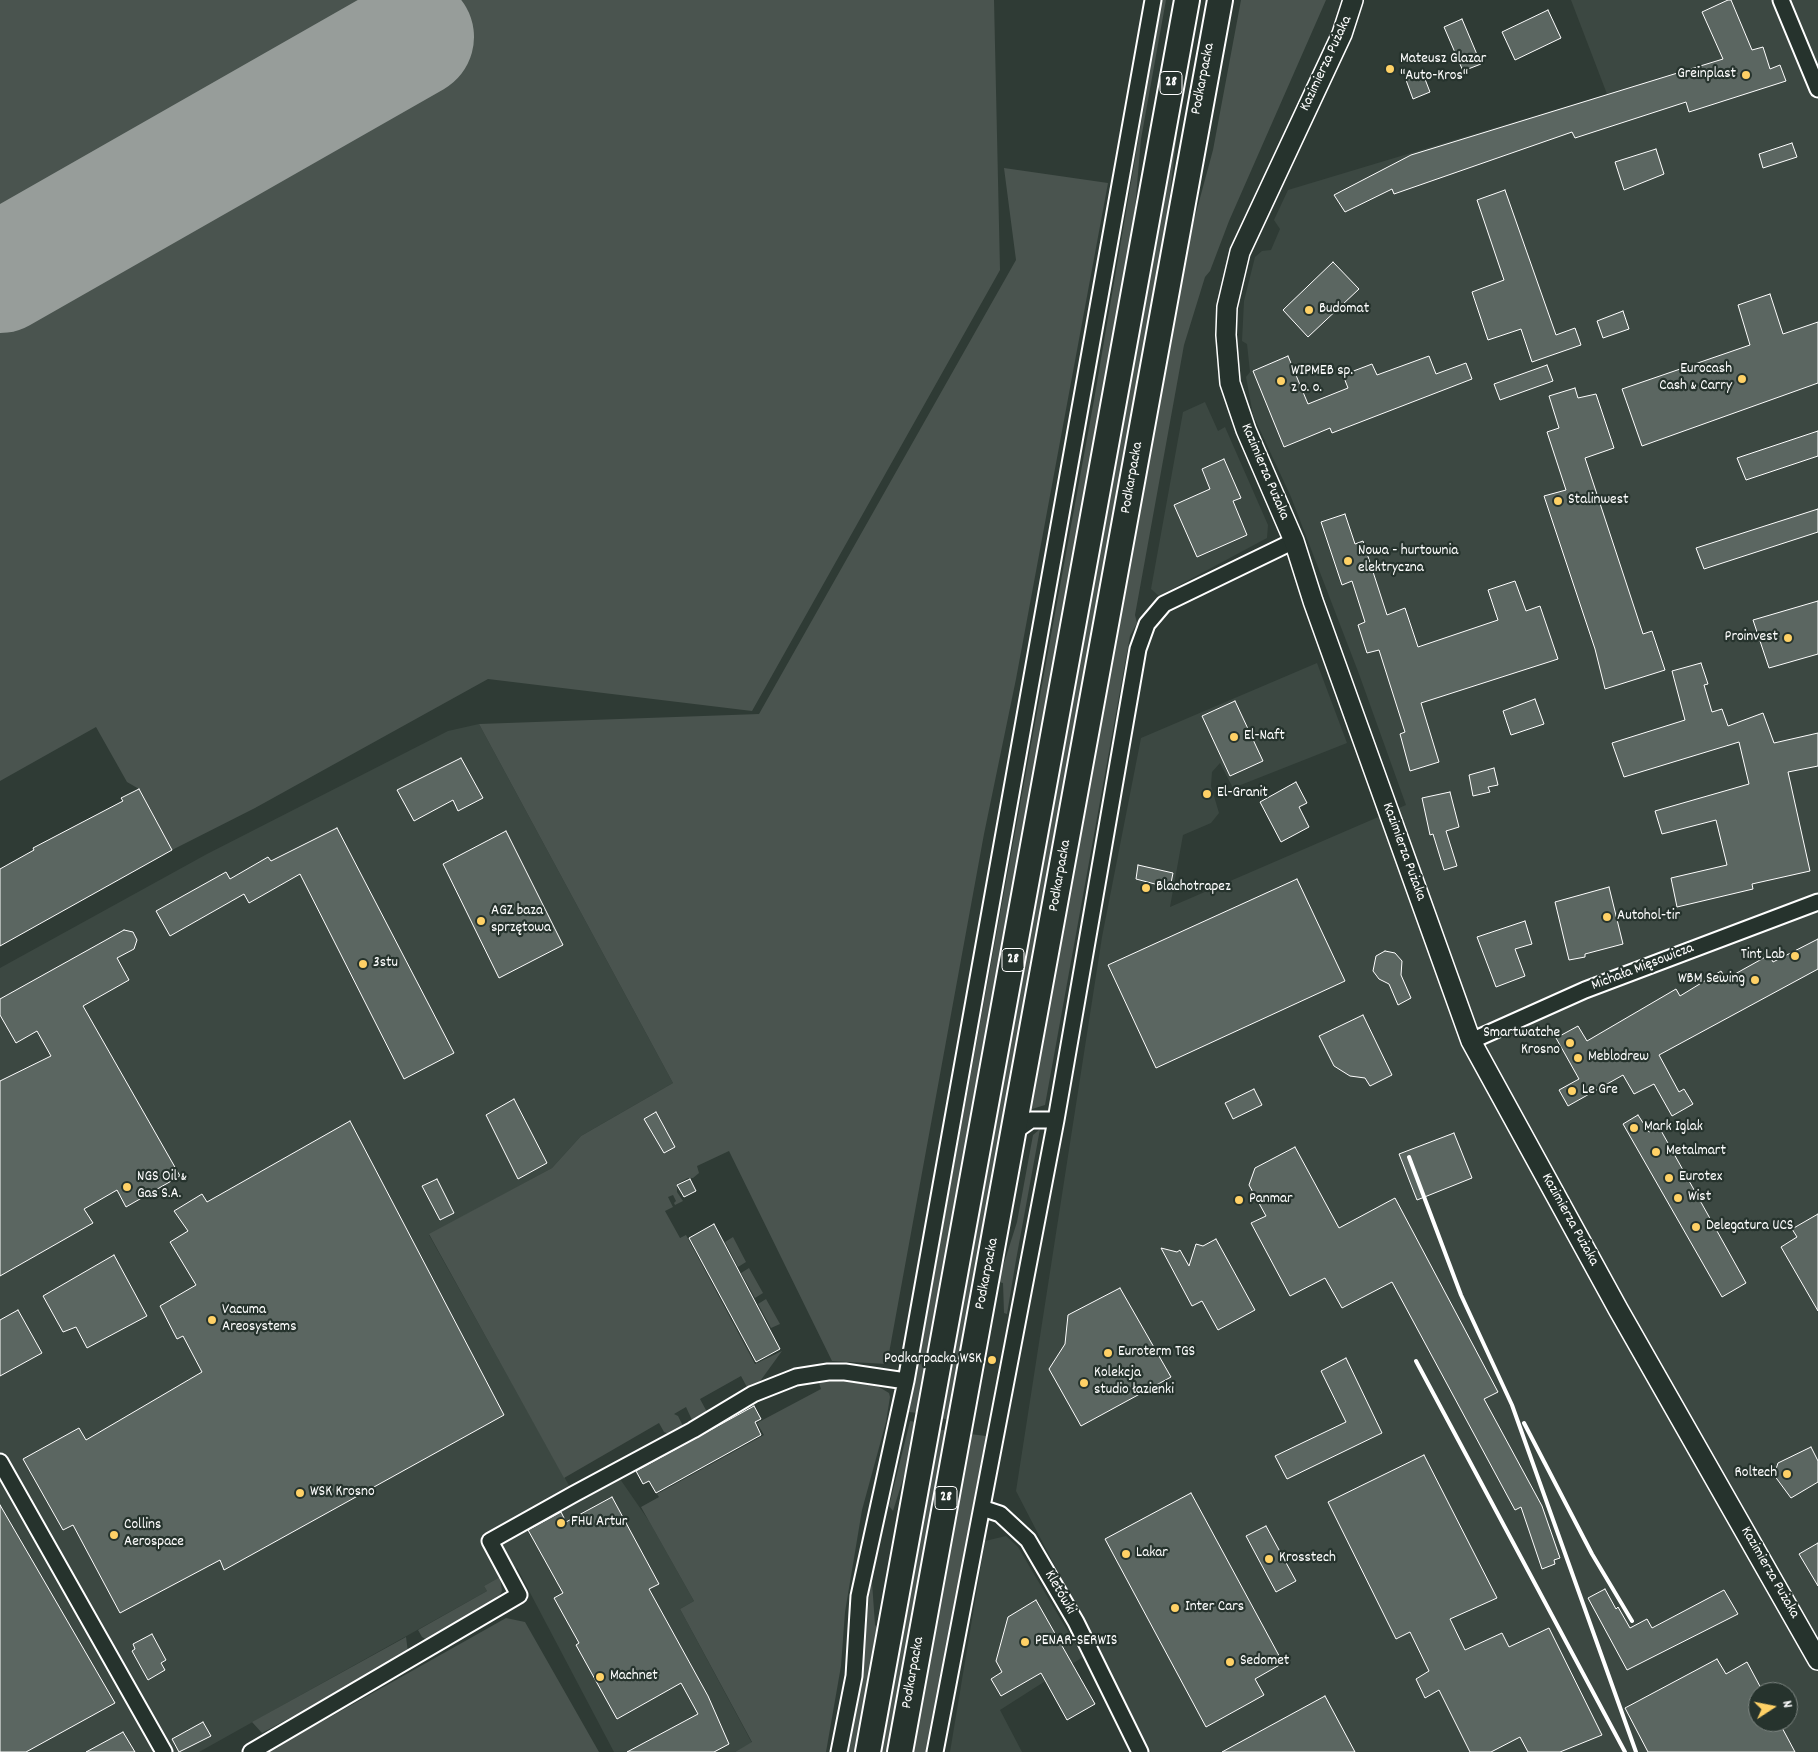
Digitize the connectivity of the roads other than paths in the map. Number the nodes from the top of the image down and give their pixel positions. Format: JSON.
{"nodes":[{"id":1,"x":1153,"y":0,"type":"edge"},
{"id":2,"x":1187,"y":0,"type":"edge"},
{"id":3,"x":1220,"y":0,"type":"edge"},
{"id":4,"x":1353,"y":0,"type":"edge"},
{"id":5,"x":1781,"y":0,"type":"edge"},
{"id":6,"x":1818,"y":89,"type":"edge"},
{"id":7,"x":1294,"y":542,"type":"junction"},
{"id":8,"x":1818,"y":902,"type":"edge"},
{"id":9,"x":1472,"y":1041,"type":"junction"},
{"id":10,"x":1056,"y":1120,"type":"junction"},
{"id":11,"x":1014,"y":1132,"type":"junction"},
{"id":12,"x":906,"y":1381,"type":"junction"},
{"id":13,"x":0,"y":1462,"type":"edge"},
{"id":14,"x":982,"y":1508,"type":"junction"},
{"id":15,"x":1818,"y":1660,"type":"edge"},
{"id":16,"x":164,"y":1752,"type":"edge"},
{"id":17,"x":251,"y":1752,"type":"edge"},
{"id":18,"x":840,"y":1752,"type":"edge"},
{"id":19,"x":868,"y":1752,"type":"edge"},
{"id":20,"x":900,"y":1752,"type":"edge"},
{"id":21,"x":935,"y":1752,"type":"edge"},
{"id":22,"x":1140,"y":1752,"type":"edge"}],
"edges":[{"from":1,"to":12,"type":"street"},
{"from":2,"to":19,"type":"main road","name":"Podkarpacka","number":"28"},
{"from":3,"to":11,"type":"main road","name":"Podkarpacka","number":"28"},
{"from":4,"to":7,"type":"street","name":"Kazimierza Pużaka"},
{"from":5,"to":6,"type":"street"},
{"from":7,"to":9,"type":"street","name":"Kazimierza Pużaka"},
{"from":7,"to":10,"type":"street"},
{"from":8,"to":9,"type":"street","name":"Michała Mięsowicza"},
{"from":9,"to":15,"type":"street","name":"Kazimierza Pużaka"},
{"from":10,"to":11,"type":"street"},
{"from":10,"to":14,"type":"street"},
{"from":11,"to":20,"type":"main road","name":"Podkarpacka","number":"28"},
{"from":12,"to":17,"type":"street"},
{"from":12,"to":18,"type":"street"},
{"from":13,"to":16,"type":"street"},
{"from":14,"to":21,"type":"street"},
{"from":14,"to":22,"type":"street","name":"Kletówki"}]}
